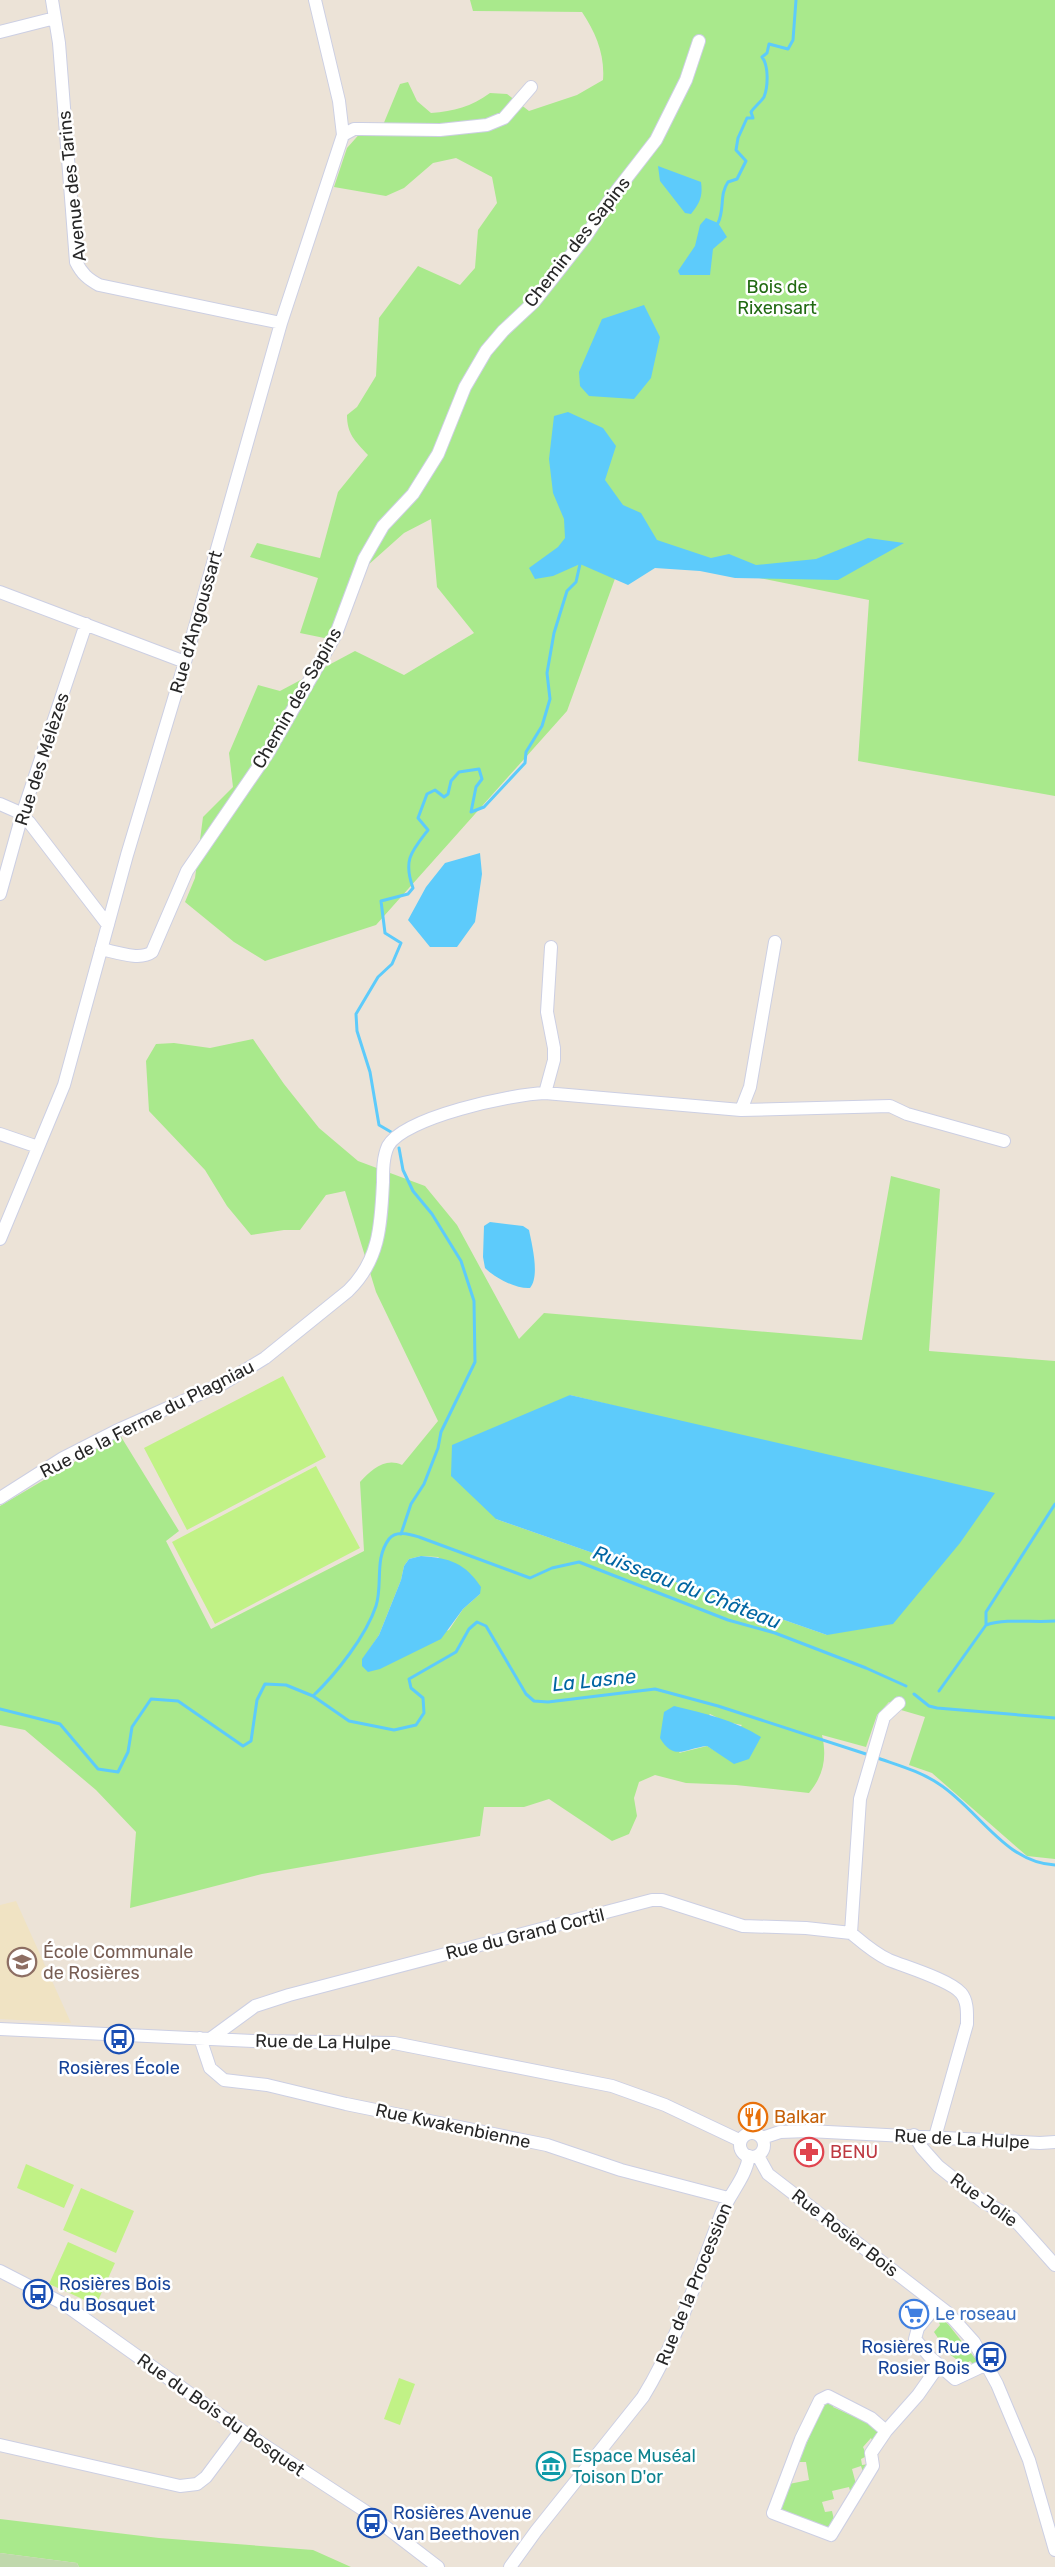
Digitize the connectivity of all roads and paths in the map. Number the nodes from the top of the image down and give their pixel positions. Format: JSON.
{"nodes":[{"id":1,"x":52,"y":0,"type":"edge"},
{"id":2,"x":315,"y":0,"type":"edge"},
{"id":3,"x":55,"y":18,"type":"junction"},
{"id":4,"x":0,"y":32,"type":"edge"},
{"id":5,"x":699,"y":41,"type":"dead end"},
{"id":6,"x":531,"y":87,"type":"dead end"},
{"id":7,"x":343,"y":135,"type":"junction"},
{"id":8,"x":281,"y":323,"type":"junction"},
{"id":9,"x":0,"y":592,"type":"edge"},
{"id":10,"x":86,"y":624,"type":"junction"},
{"id":11,"x":185,"y":662,"type":"junction"},
{"id":12,"x":0,"y":804,"type":"edge"},
{"id":13,"x":22,"y":815,"type":"junction"},
{"id":14,"x":0,"y":894,"type":"edge"},
{"id":15,"x":108,"y":925,"type":"junction"},
{"id":16,"x":775,"y":942,"type":"dead end"},
{"id":17,"x":551,"y":947,"type":"dead end"},
{"id":18,"x":101,"y":949,"type":"junction"},
{"id":19,"x":545,"y":1093,"type":"junction"},
{"id":20,"x":741,"y":1110,"type":"junction"},
{"id":21,"x":0,"y":1134,"type":"edge"},
{"id":22,"x":1004,"y":1141,"type":"dead end"},
{"id":23,"x":38,"y":1147,"type":"junction"},
{"id":24,"x":0,"y":1239,"type":"edge"},
{"id":25,"x":0,"y":1498,"type":"edge"},
{"id":26,"x":899,"y":1703,"type":"dead end"},
{"id":27,"x":851,"y":1933,"type":"junction"},
{"id":28,"x":0,"y":2029,"type":"edge"},
{"id":29,"x":205,"y":2039,"type":"junction"},
{"id":30,"x":914,"y":2136,"type":"junction"},
{"id":31,"x":935,"y":2137,"type":"junction"},
{"id":32,"x":762,"y":2138,"type":"junction"},
{"id":33,"x":739,"y":2140,"type":"junction"},
{"id":34,"x":1055,"y":2142,"type":"edge"},
{"id":35,"x":754,"y":2156,"type":"junction"},
{"id":36,"x":747,"y":2171,"type":"junction"},
{"id":37,"x":768,"y":2174,"type":"junction"},
{"id":38,"x":728,"y":2198,"type":"junction"},
{"id":39,"x":1055,"y":2265,"type":"edge"},
{"id":40,"x":0,"y":2271,"type":"edge"},
{"id":41,"x":938,"y":2305,"type":"junction"},
{"id":42,"x":987,"y":2364,"type":"junction"},
{"id":43,"x":939,"y":2365,"type":"junction"},
{"id":44,"x":241,"y":2430,"type":"junction"},
{"id":45,"x":886,"y":2431,"type":"junction"},
{"id":46,"x":0,"y":2445,"type":"edge"},
{"id":47,"x":1055,"y":2550,"type":"edge"},
{"id":48,"x":438,"y":2567,"type":"edge"},
{"id":49,"x":510,"y":2567,"type":"edge"}],
"edges":[{"from":1,"to":3,"type":"street","name":"Avenue des Tarins"},
{"from":2,"to":7,"type":"street","name":"Rue d'Angoussart"},
{"from":3,"to":4,"type":"street"},
{"from":3,"to":8,"type":"street","name":"Avenue des Tarins"},
{"from":5,"to":18,"type":"street","name":"Chemin des Sapins"},
{"from":6,"to":7,"type":"street"},
{"from":7,"to":8,"type":"street","name":"Rue d'Angoussart"},
{"from":8,"to":11,"type":"street","name":"Rue d'Angoussart"},
{"from":9,"to":10,"type":"street"},
{"from":10,"to":11,"type":"street"},
{"from":10,"to":13,"type":"street","name":"Rue des Mélèzes"},
{"from":11,"to":15,"type":"street","name":"Rue d'Angoussart"},
{"from":12,"to":13,"type":"street"},
{"from":13,"to":14,"type":"street","name":"Rue des Mélèzes"},
{"from":13,"to":15,"type":"street"},
{"from":15,"to":18,"type":"street","name":"Rue d'Angoussart"},
{"from":16,"to":20,"type":"street"},
{"from":17,"to":19,"type":"street"},
{"from":18,"to":23,"type":"street","name":"Rue d'Angoussart"},
{"from":19,"to":20,"type":"street","name":"Rue de la Ferme du Plagniau"},
{"from":19,"to":25,"type":"street","name":"Rue de la Ferme du Plagniau"},
{"from":20,"to":22,"type":"street","name":"Rue de la Ferme du Plagniau"},
{"from":21,"to":23,"type":"street"},
{"from":23,"to":24,"type":"street","name":"Rue d'Angoussart"},
{"from":26,"to":27,"type":"street"},
{"from":27,"to":29,"type":"street","name":"Rue du Grand Cortil"},
{"from":27,"to":31,"type":"street"},
{"from":28,"to":29,"type":"street","name":"Rue de La Hulpe"},
{"from":29,"to":33,"type":"street","name":"Rue de La Hulpe"},
{"from":29,"to":38,"type":"street","name":"Rue Kwakenbienne"},
{"from":30,"to":31,"type":"street","name":"Rue de La Hulpe"},
{"from":30,"to":32,"type":"street","name":"Rue de La Hulpe"},
{"from":30,"to":39,"type":"street","name":"Rue Jolie"},
{"from":31,"to":34,"type":"street","name":"Rue de La Hulpe"},
{"from":32,"to":33,"type":"street"},
{"from":32,"to":35,"type":"street"},
{"from":33,"to":35,"type":"street"},
{"from":35,"to":36,"type":"street","name":"Rue de la Procession"},
{"from":35,"to":37,"type":"street","name":"Rue Rosier Bois"},
{"from":36,"to":37,"type":"street"},
{"from":36,"to":38,"type":"street","name":"Rue de la Procession"},
{"from":37,"to":41,"type":"street","name":"Rue Rosier Bois"},
{"from":38,"to":49,"type":"street","name":"Rue de la Procession"},
{"from":40,"to":44,"type":"street","name":"Rue du Bois du Bosquet"},
{"from":41,"to":42,"type":"street","name":"Rue Rosier Bois"},
{"from":41,"to":43,"type":"street"},
{"from":42,"to":43,"type":"street"},
{"from":42,"to":47,"type":"street","name":"Rue Rosier Bois"},
{"from":43,"to":45,"type":"street"},
{"from":44,"to":46,"type":"street"},
{"from":44,"to":48,"type":"street","name":"Rue du Bois du Bosquet"},
{"from":45,"to":45,"type":"street"}]}
